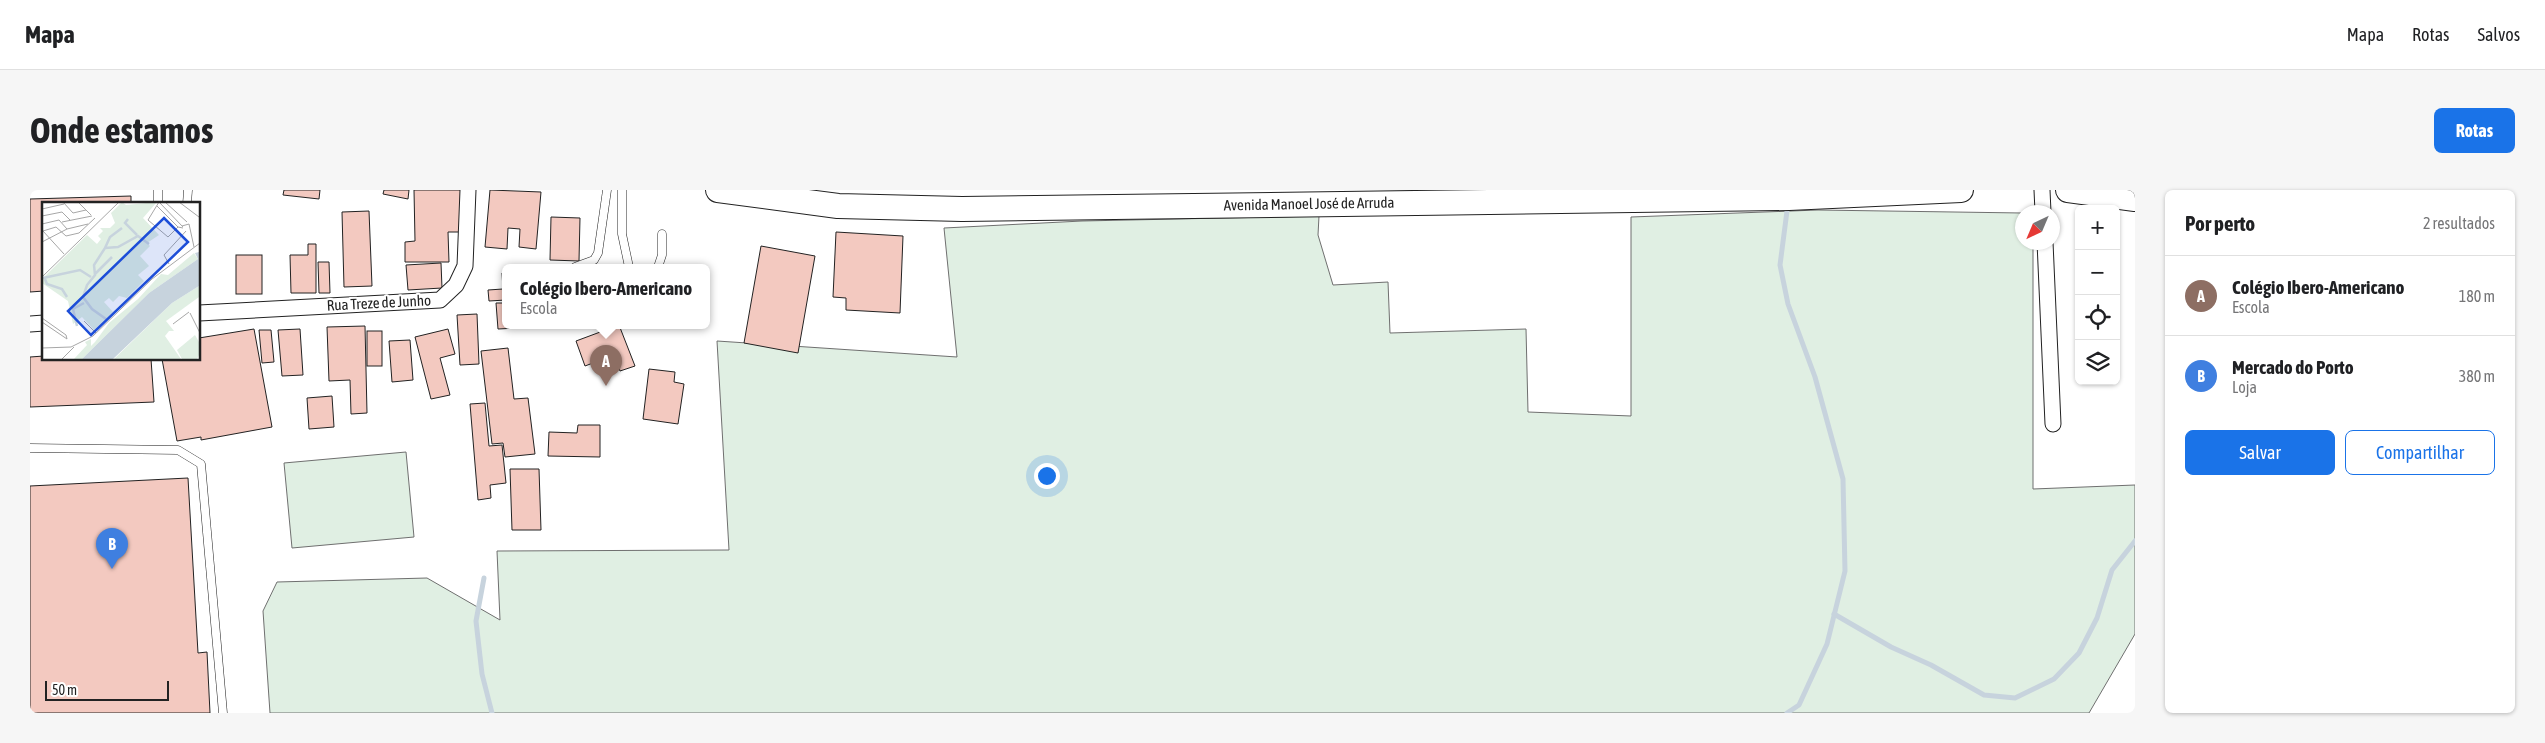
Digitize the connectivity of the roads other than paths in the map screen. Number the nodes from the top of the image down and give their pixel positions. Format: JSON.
{"nodes":[{"id":1,"x":468,"y":190,"type":"edge"},
{"id":2,"x":607,"y":190,"type":"edge"},
{"id":3,"x":622,"y":190,"type":"edge"},
{"id":4,"x":718,"y":190,"type":"edge"},
{"id":5,"x":1960,"y":190,"type":"edge"},
{"id":6,"x":2042,"y":190,"type":"edge"},
{"id":7,"x":2068,"y":190,"type":"edge"},
{"id":8,"x":1130,"y":198,"type":"edge"},
{"id":9,"x":2135,"y":199,"type":"edge"},
{"id":10,"x":2043,"y":205,"type":"edge"},
{"id":11,"x":662,"y":234,"type":"dead end"},
{"id":12,"x":2045,"y":250,"type":"edge"},
{"id":13,"x":595,"y":264,"type":"edge"},
{"id":14,"x":628,"y":264,"type":"edge"},
{"id":15,"x":659,"y":264,"type":"edge"},
{"id":16,"x":200,"y":313,"type":"edge"},
{"id":17,"x":2052,"y":424,"type":"dead end"},
{"id":18,"x":30,"y":448,"type":"edge"},
{"id":19,"x":224,"y":713,"type":"edge"}],
"edges":[{"from":1,"to":16,"type":"street","name":"Rua Treze de Junho"},
{"from":2,"to":13,"type":"lane"},
{"from":3,"to":14,"type":"lane"},
{"from":4,"to":8,"type":"main road","name":"Avenida Manoel José de Arruda"},
{"from":5,"to":8,"type":"main road","name":"Avenida Manoel José de Arruda"},
{"from":6,"to":10,"type":"street"},
{"from":7,"to":9,"type":"main road"},
{"from":11,"to":15,"type":"lane"},
{"from":12,"to":17,"type":"street"},
{"from":18,"to":19,"type":"lane"}]}
